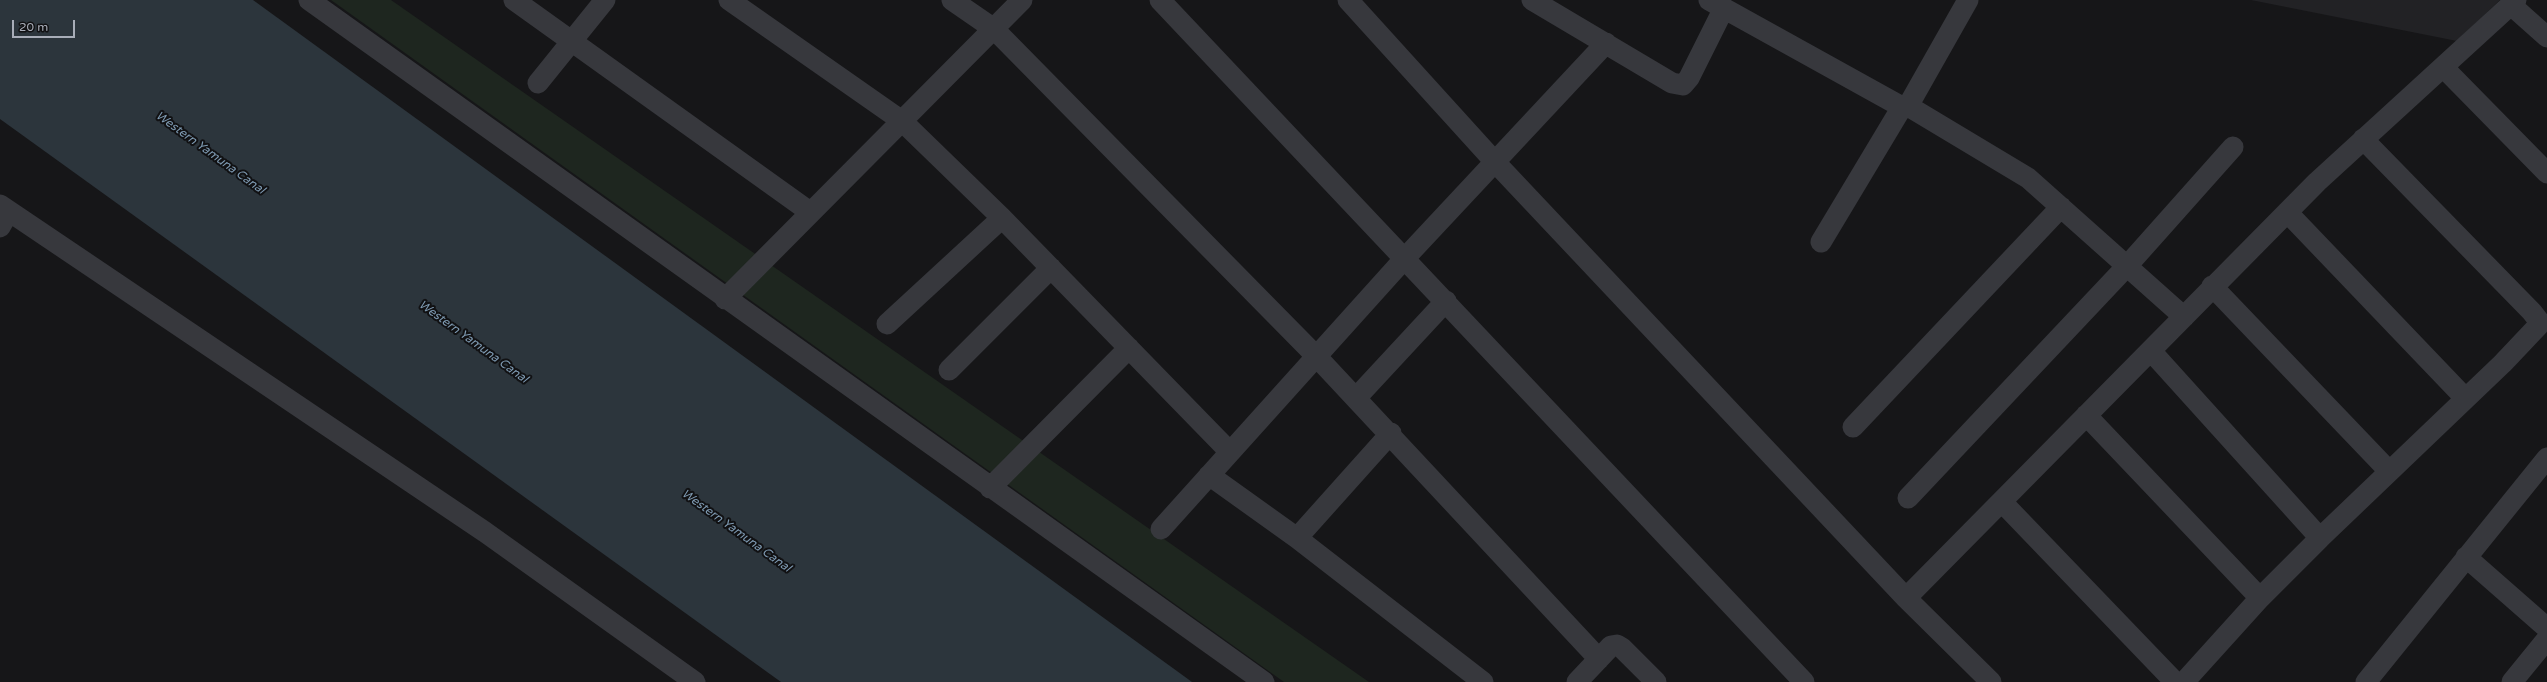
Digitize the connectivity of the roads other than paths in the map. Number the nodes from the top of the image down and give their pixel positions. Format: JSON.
{"nodes":[{"id":1,"x":309,"y":0,"type":"edge"},
{"id":2,"x":514,"y":0,"type":"edge"},
{"id":3,"x":605,"y":0,"type":"edge"},
{"id":4,"x":729,"y":0,"type":"edge"},
{"id":5,"x":952,"y":0,"type":"edge"},
{"id":6,"x":1022,"y":0,"type":"edge"},
{"id":7,"x":1160,"y":0,"type":"edge"},
{"id":8,"x":1348,"y":0,"type":"edge"},
{"id":9,"x":1532,"y":0,"type":"edge"},
{"id":10,"x":1968,"y":0,"type":"edge"},
{"id":11,"x":2514,"y":2,"type":"edge"},
{"id":12,"x":1717,"y":4,"type":"edge"},
{"id":13,"x":994,"y":29,"type":"junction"},
{"id":14,"x":2547,"y":37,"type":"edge"},
{"id":15,"x":570,"y":42,"type":"junction"},
{"id":16,"x":1606,"y":43,"type":"junction"},
{"id":17,"x":2443,"y":67,"type":"junction"},
{"id":18,"x":538,"y":83,"type":"dead end"},
{"id":19,"x":1905,"y":106,"type":"junction"},
{"id":20,"x":902,"y":121,"type":"junction"},
{"id":21,"x":2363,"y":139,"type":"junction"},
{"id":22,"x":2233,"y":147,"type":"dead end"},
{"id":23,"x":1495,"y":162,"type":"junction"},
{"id":24,"x":2547,"y":173,"type":"edge"},
{"id":25,"x":2061,"y":207,"type":"junction"},
{"id":26,"x":810,"y":212,"type":"junction"},
{"id":27,"x":2287,"y":212,"type":"junction"},
{"id":28,"x":3,"y":214,"type":"edge"},
{"id":29,"x":1002,"y":218,"type":"junction"},
{"id":30,"x":1821,"y":242,"type":"dead end"},
{"id":31,"x":1405,"y":258,"type":"junction"},
{"id":32,"x":2127,"y":266,"type":"junction"},
{"id":33,"x":1051,"y":268,"type":"junction"},
{"id":34,"x":2212,"y":286,"type":"junction"},
{"id":35,"x":725,"y":299,"type":"junction"},
{"id":36,"x":1446,"y":301,"type":"junction"},
{"id":37,"x":2184,"y":317,"type":"junction"},
{"id":38,"x":887,"y":324,"type":"dead end"},
{"id":39,"x":1129,"y":348,"type":"junction"},
{"id":40,"x":2150,"y":351,"type":"junction"},
{"id":41,"x":1317,"y":356,"type":"junction"},
{"id":42,"x":949,"y":370,"type":"dead end"},
{"id":43,"x":1356,"y":398,"type":"junction"},
{"id":44,"x":2465,"y":398,"type":"junction"},
{"id":45,"x":2086,"y":415,"type":"junction"},
{"id":46,"x":1853,"y":427,"type":"dead end"},
{"id":47,"x":1390,"y":433,"type":"junction"},
{"id":48,"x":1230,"y":452,"type":"junction"},
{"id":49,"x":2547,"y":458,"type":"edge"},
{"id":50,"x":2389,"y":471,"type":"junction"},
{"id":51,"x":1209,"y":475,"type":"junction"},
{"id":52,"x":990,"y":488,"type":"junction"},
{"id":53,"x":1908,"y":498,"type":"dead end"},
{"id":54,"x":2002,"y":502,"type":"junction"},
{"id":55,"x":1161,"y":529,"type":"dead end"},
{"id":56,"x":1297,"y":538,"type":"junction"},
{"id":57,"x":2320,"y":538,"type":"junction"},
{"id":58,"x":2466,"y":557,"type":"junction"},
{"id":59,"x":1906,"y":598,"type":"junction"},
{"id":60,"x":2260,"y":598,"type":"junction"},
{"id":61,"x":2547,"y":628,"type":"edge"},
{"id":62,"x":2547,"y":639,"type":"edge"},
{"id":63,"x":1598,"y":659,"type":"junction"},
{"id":64,"x":695,"y":682,"type":"edge"},
{"id":65,"x":1264,"y":682,"type":"edge"},
{"id":66,"x":1483,"y":682,"type":"edge"},
{"id":67,"x":1577,"y":682,"type":"edge"},
{"id":68,"x":1656,"y":682,"type":"edge"},
{"id":69,"x":1804,"y":682,"type":"edge"},
{"id":70,"x":1991,"y":682,"type":"edge"},
{"id":71,"x":2175,"y":682,"type":"edge"},
{"id":72,"x":2184,"y":682,"type":"edge"},
{"id":73,"x":2366,"y":682,"type":"edge"},
{"id":74,"x":2512,"y":682,"type":"edge"}],
"edges":[{"from":1,"to":35,"type":"street"},
{"from":2,"to":15,"type":"street"},
{"from":3,"to":15,"type":"street"},
{"from":4,"to":20,"type":"street"},
{"from":5,"to":13,"type":"street"},
{"from":6,"to":13,"type":"street"},
{"from":7,"to":31,"type":"street"},
{"from":8,"to":23,"type":"street"},
{"from":9,"to":16,"type":"street"},
{"from":10,"to":19,"type":"street"},
{"from":11,"to":14,"type":"street"},
{"from":11,"to":17,"type":"street"},
{"from":12,"to":16,"type":"street"},
{"from":12,"to":19,"type":"street"},
{"from":13,"to":20,"type":"street"},
{"from":13,"to":41,"type":"street"},
{"from":15,"to":18,"type":"street"},
{"from":15,"to":26,"type":"street"},
{"from":16,"to":23,"type":"street"},
{"from":17,"to":21,"type":"street"},
{"from":17,"to":24,"type":"street"},
{"from":19,"to":25,"type":"street"},
{"from":19,"to":30,"type":"street"},
{"from":20,"to":26,"type":"street"},
{"from":20,"to":29,"type":"street"},
{"from":21,"to":27,"type":"street"},
{"from":21,"to":44,"type":"street"},
{"from":22,"to":32,"type":"street"},
{"from":23,"to":31,"type":"street"},
{"from":23,"to":59,"type":"street"},
{"from":25,"to":32,"type":"street"},
{"from":25,"to":46,"type":"street"},
{"from":26,"to":35,"type":"street"},
{"from":27,"to":34,"type":"street"},
{"from":27,"to":44,"type":"street"},
{"from":28,"to":64,"type":"street"},
{"from":29,"to":33,"type":"street"},
{"from":29,"to":38,"type":"street"},
{"from":31,"to":36,"type":"street"},
{"from":31,"to":41,"type":"street"},
{"from":32,"to":37,"type":"street"},
{"from":32,"to":53,"type":"street"},
{"from":33,"to":39,"type":"street"},
{"from":33,"to":42,"type":"street"},
{"from":34,"to":37,"type":"street"},
{"from":34,"to":50,"type":"street"},
{"from":35,"to":52,"type":"street"},
{"from":36,"to":43,"type":"street"},
{"from":36,"to":69,"type":"street"},
{"from":37,"to":40,"type":"street"},
{"from":39,"to":48,"type":"street"},
{"from":39,"to":52,"type":"street"},
{"from":40,"to":45,"type":"street"},
{"from":40,"to":57,"type":"street"},
{"from":41,"to":43,"type":"street"},
{"from":41,"to":48,"type":"street"},
{"from":43,"to":47,"type":"street"},
{"from":44,"to":50,"type":"street"},
{"from":45,"to":54,"type":"street"},
{"from":45,"to":60,"type":"street"},
{"from":47,"to":56,"type":"street"},
{"from":47,"to":63,"type":"street"},
{"from":48,"to":51,"type":"street"},
{"from":49,"to":58,"type":"street"},
{"from":50,"to":57,"type":"street"},
{"from":51,"to":55,"type":"street"},
{"from":51,"to":56,"type":"street"},
{"from":52,"to":65,"type":"street"},
{"from":54,"to":59,"type":"street"},
{"from":54,"to":71,"type":"street"},
{"from":56,"to":66,"type":"street"},
{"from":57,"to":60,"type":"street"},
{"from":58,"to":61,"type":"street"},
{"from":58,"to":73,"type":"street"},
{"from":59,"to":70,"type":"street"},
{"from":60,"to":72,"type":"street"},
{"from":62,"to":74,"type":"street"},
{"from":63,"to":67,"type":"street"},
{"from":63,"to":68,"type":"street"}]}
